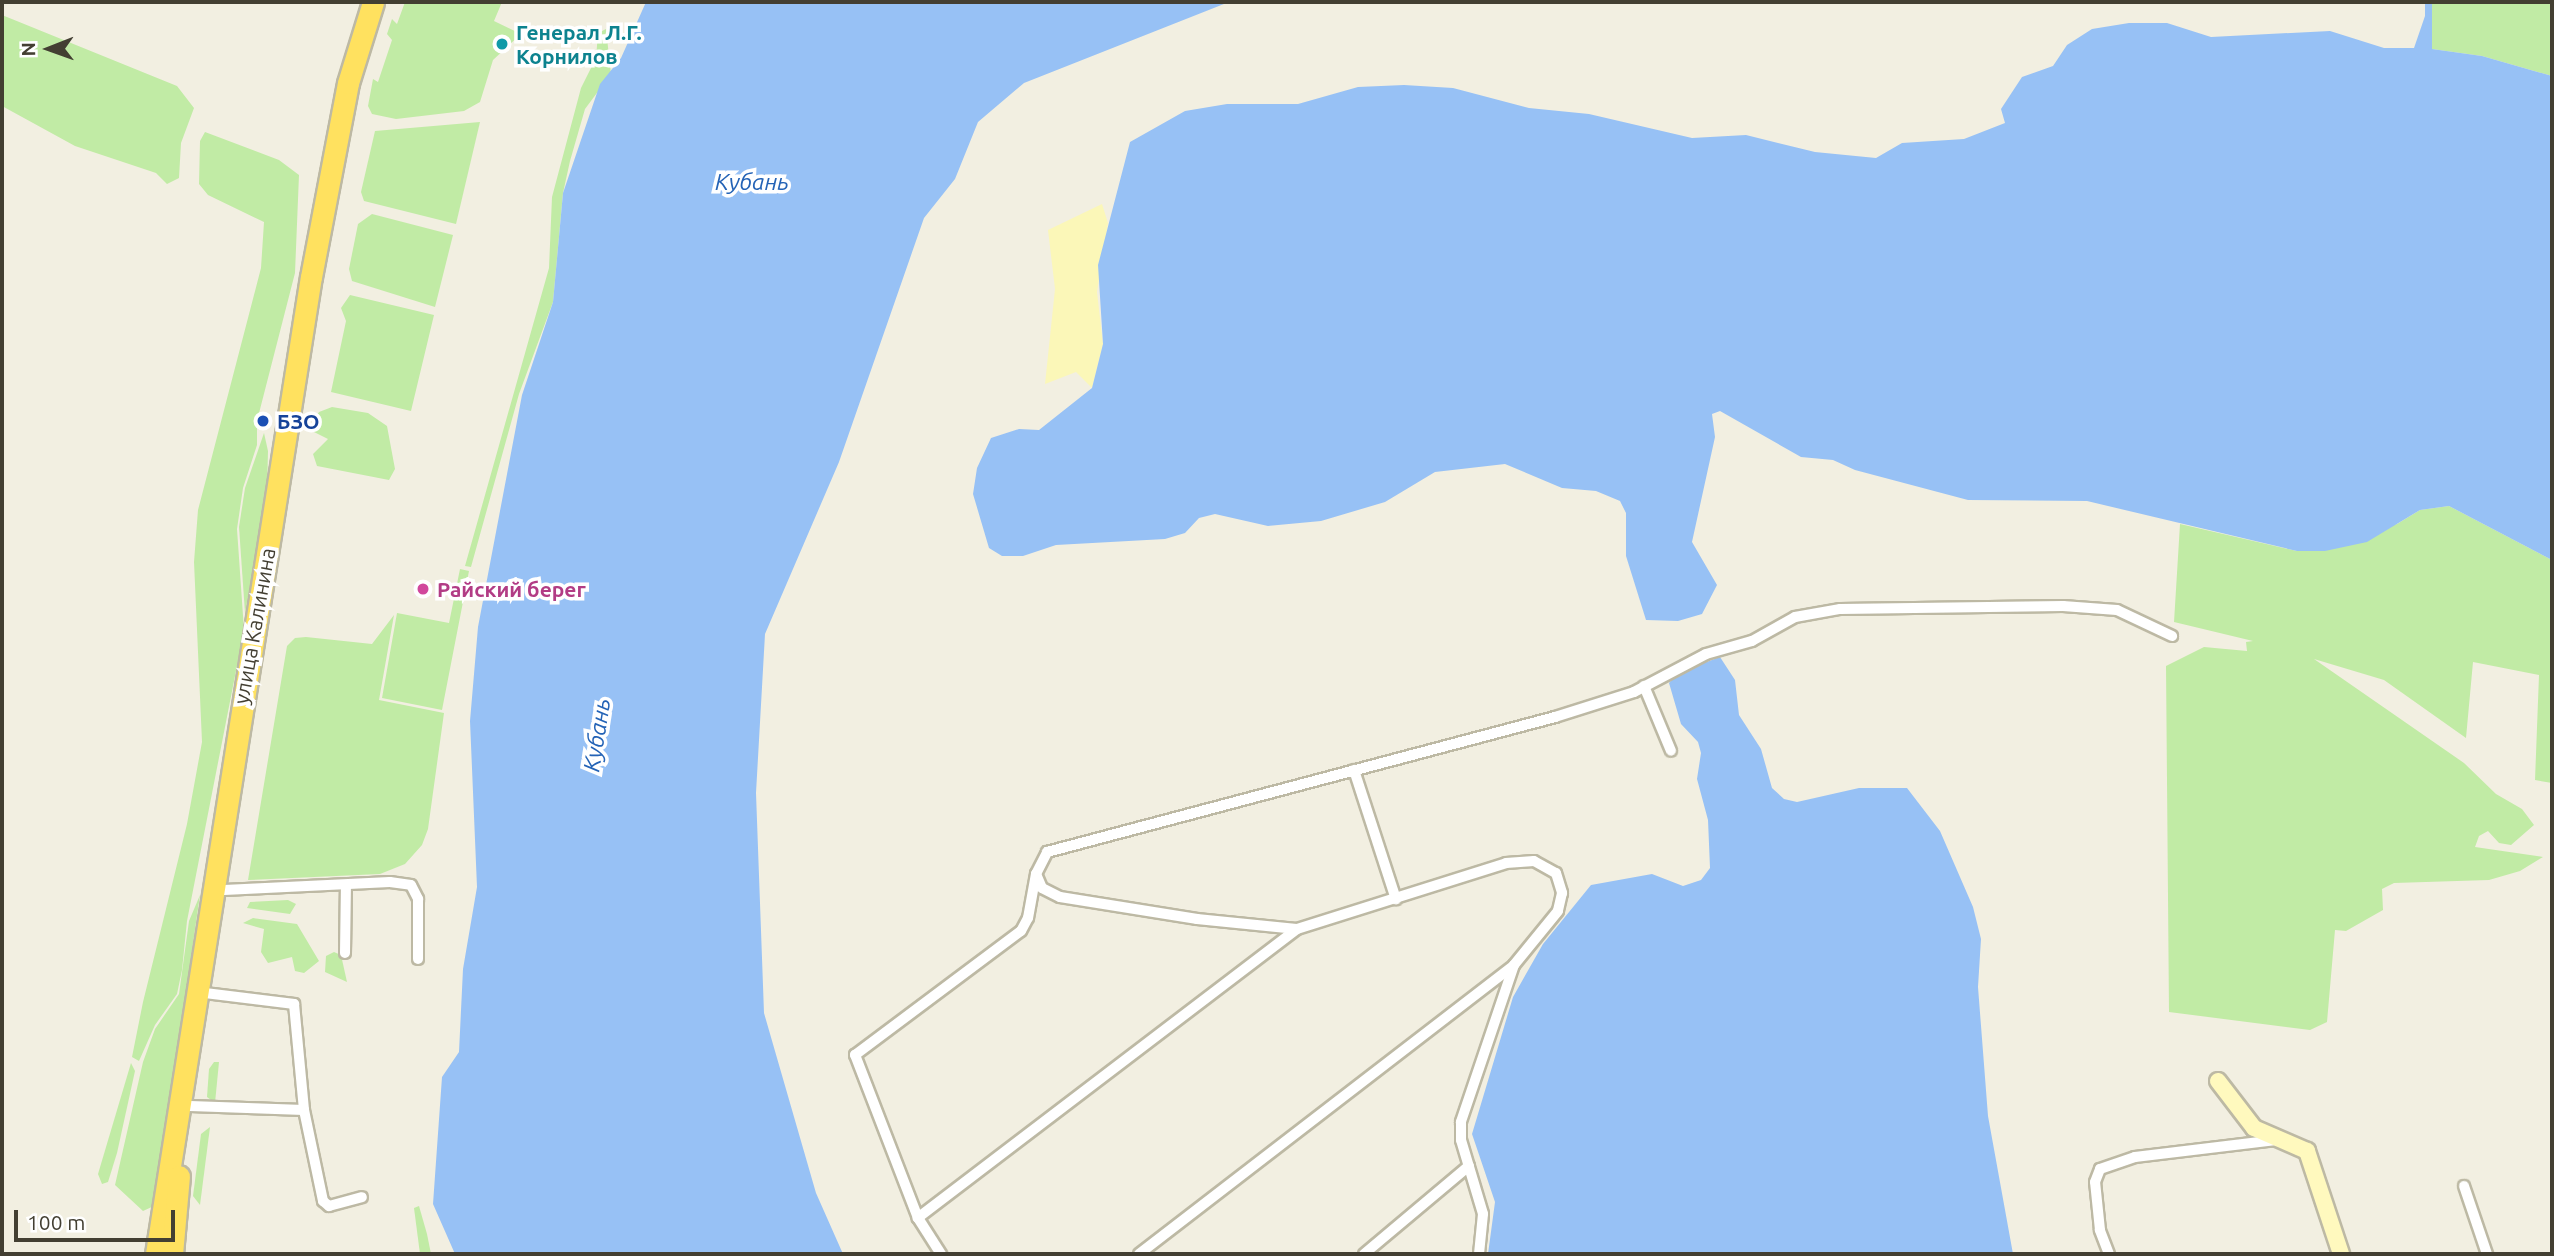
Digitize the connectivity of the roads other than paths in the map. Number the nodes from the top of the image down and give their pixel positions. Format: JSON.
{"nodes":[{"id":1,"x":373,"y":2,"type":"edge"},
{"id":2,"x":385,"y":2,"type":"edge"},
{"id":3,"x":2172,"y":636,"type":"dead end"},
{"id":4,"x":1644,"y":686,"type":"junction"},
{"id":5,"x":1671,"y":751,"type":"dead end"},
{"id":6,"x":1354,"y":771,"type":"junction"},
{"id":7,"x":1036,"y":874,"type":"junction"},
{"id":8,"x":346,"y":885,"type":"junction"},
{"id":9,"x":224,"y":890,"type":"junction"},
{"id":10,"x":1396,"y":899,"type":"junction"},
{"id":11,"x":1297,"y":929,"type":"junction"},
{"id":12,"x":345,"y":953,"type":"dead end"},
{"id":13,"x":418,"y":959,"type":"dead end"},
{"id":14,"x":1514,"y":965,"type":"junction"},
{"id":15,"x":205,"y":993,"type":"junction"},
{"id":16,"x":2218,"y":1081,"type":"dead end"},
{"id":17,"x":190,"y":1106,"type":"junction"},
{"id":18,"x":304,"y":1110,"type":"junction"},
{"id":19,"x":2276,"y":1140,"type":"junction"},
{"id":20,"x":1469,"y":1166,"type":"junction"},
{"id":21,"x":2464,"y":1186,"type":"dead end"},
{"id":22,"x":362,"y":1197,"type":"dead end"},
{"id":23,"x":918,"y":1218,"type":"junction"},
{"id":24,"x":156,"y":1254,"type":"edge"},
{"id":25,"x":172,"y":1254,"type":"edge"},
{"id":26,"x":941,"y":1254,"type":"edge"},
{"id":27,"x":1139,"y":1254,"type":"edge"},
{"id":28,"x":1364,"y":1254,"type":"edge"},
{"id":29,"x":1479,"y":1254,"type":"edge"},
{"id":30,"x":2109,"y":1254,"type":"edge"},
{"id":31,"x":2341,"y":1254,"type":"edge"},
{"id":32,"x":2487,"y":1254,"type":"edge"}],
"edges":[{"from":1,"to":24,"type":"highway","name":"улица Калинина"},
{"from":2,"to":9,"type":"highway","name":"улица Калинина"},
{"from":3,"to":4,"type":"street"},
{"from":4,"to":5,"type":"street"},
{"from":4,"to":6,"type":"street"},
{"from":6,"to":7,"type":"street"},
{"from":6,"to":10,"type":"street"},
{"from":7,"to":11,"type":"street"},
{"from":7,"to":23,"type":"street"},
{"from":8,"to":9,"type":"street"},
{"from":8,"to":12,"type":"street"},
{"from":8,"to":13,"type":"street"},
{"from":9,"to":15,"type":"highway","name":"улица Калинина"},
{"from":10,"to":11,"type":"street"},
{"from":10,"to":14,"type":"street"},
{"from":11,"to":23,"type":"street"},
{"from":14,"to":20,"type":"street"},
{"from":14,"to":27,"type":"street"},
{"from":15,"to":17,"type":"highway","name":"улица Калинина"},
{"from":15,"to":18,"type":"street"},
{"from":16,"to":19,"type":"street"},
{"from":17,"to":18,"type":"street"},
{"from":17,"to":25,"type":"highway","name":"улица Калинина"},
{"from":18,"to":22,"type":"street"},
{"from":19,"to":30,"type":"street"},
{"from":19,"to":31,"type":"street"},
{"from":20,"to":28,"type":"street"},
{"from":20,"to":29,"type":"street"},
{"from":21,"to":32,"type":"street"},
{"from":23,"to":26,"type":"street"}]}
